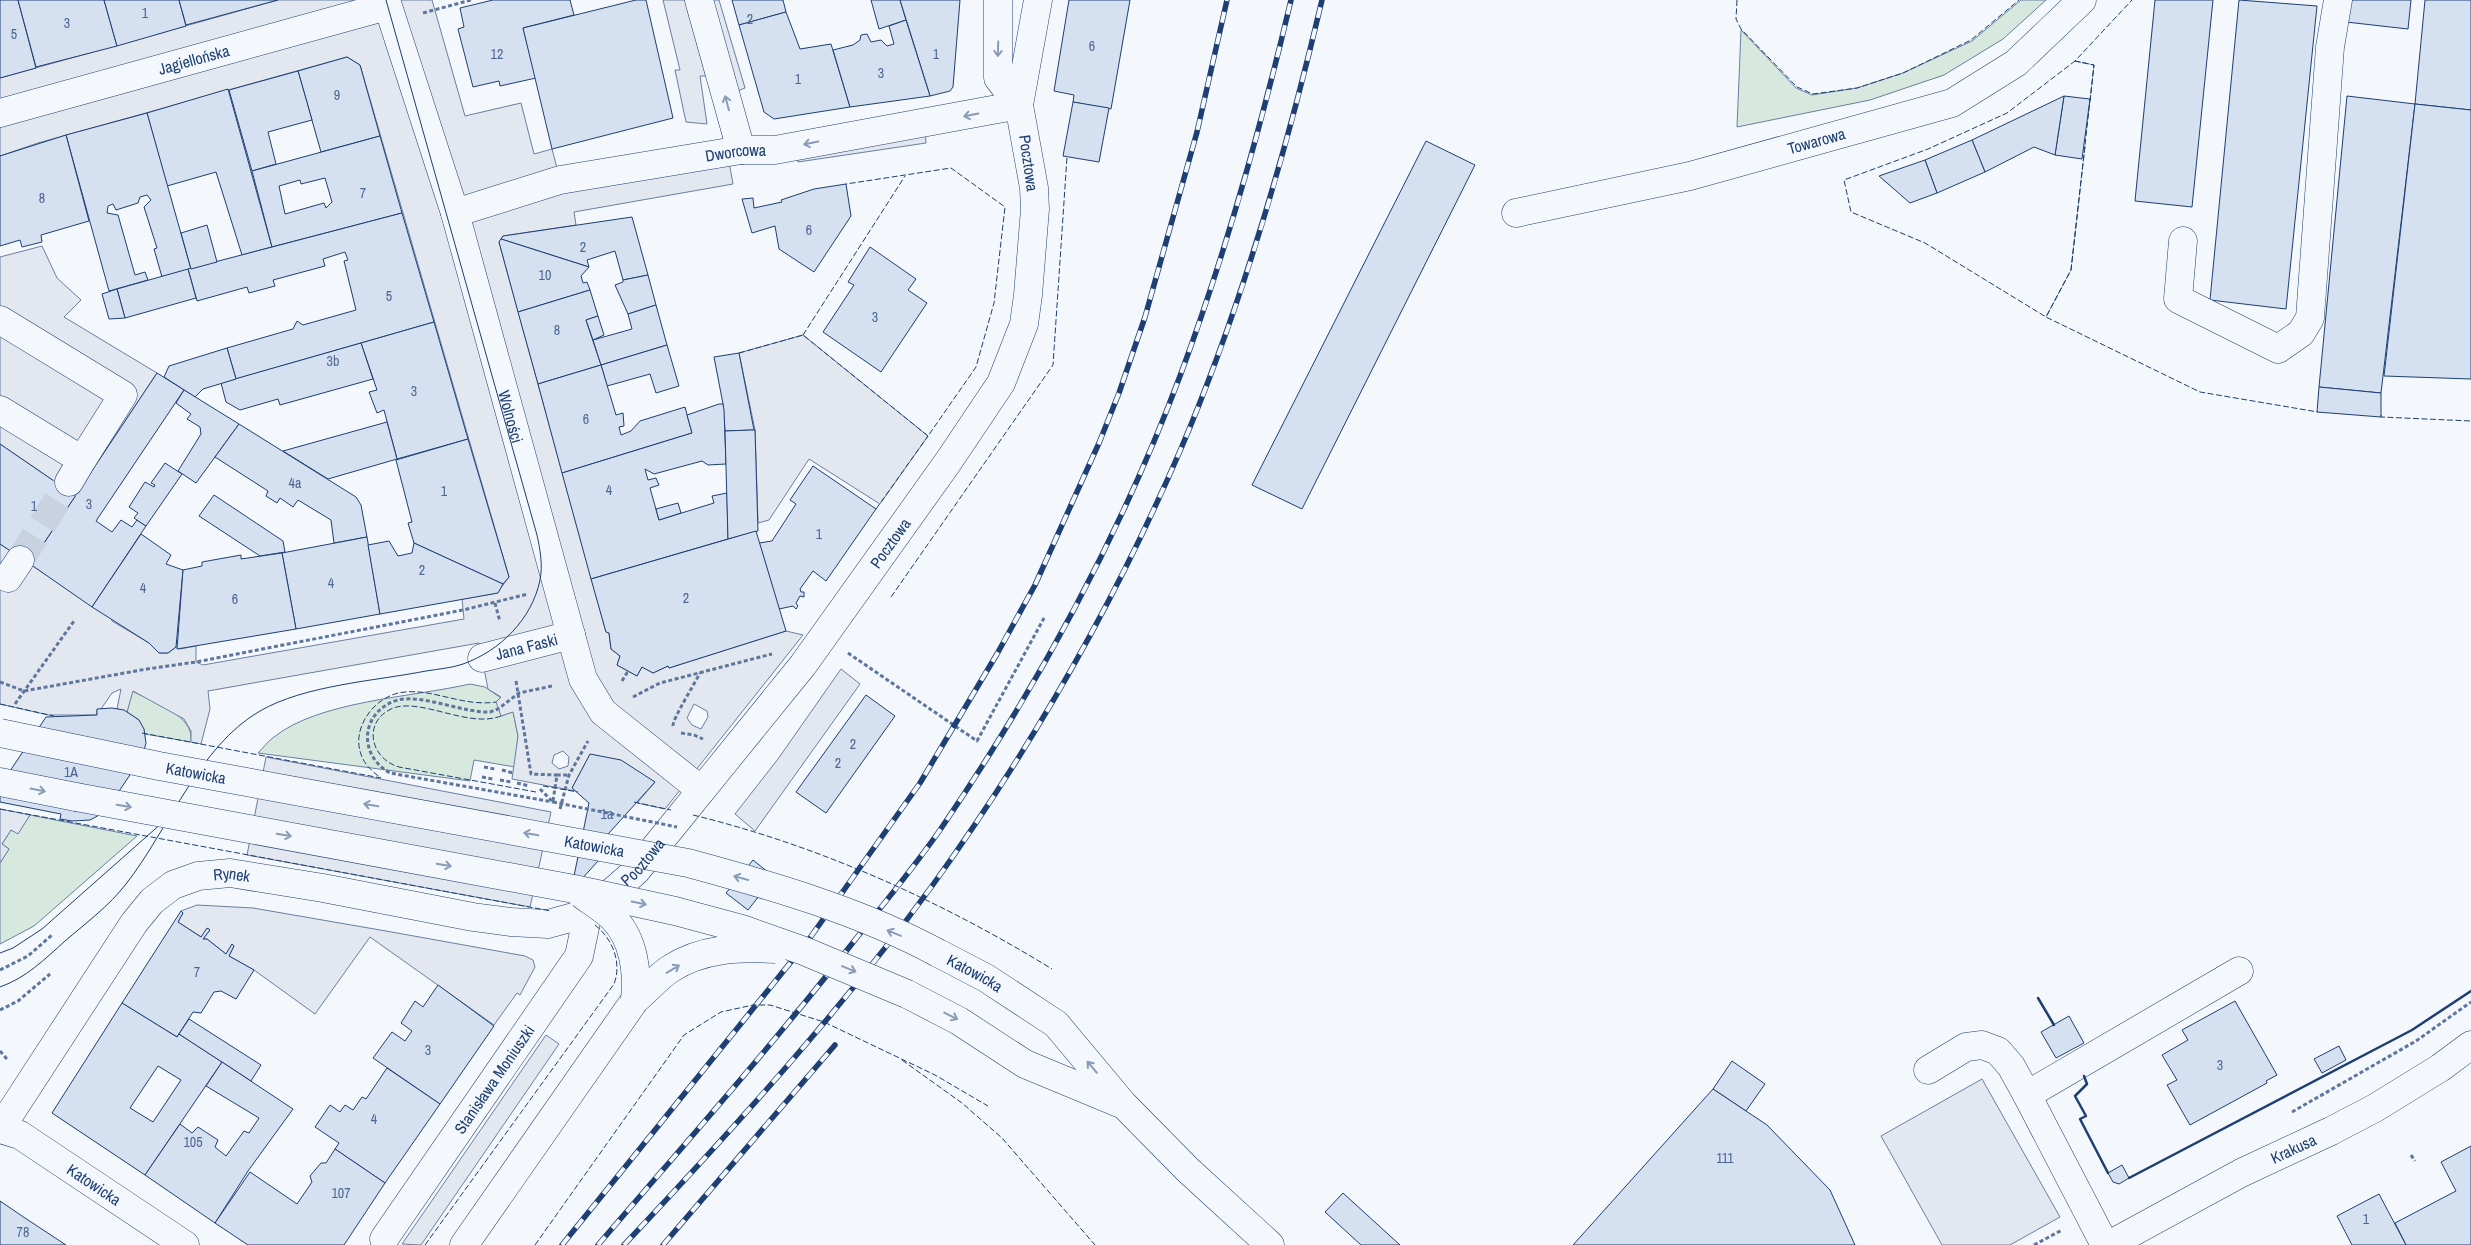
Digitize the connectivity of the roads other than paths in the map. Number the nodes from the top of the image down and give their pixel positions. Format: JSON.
{"nodes":[{"id":1,"x":699,"y":0,"type":"edge"},
{"id":2,"x":998,"y":0,"type":"edge"},
{"id":3,"x":1038,"y":0,"type":"edge"},
{"id":4,"x":2082,"y":0,"type":"edge"},
{"id":5,"x":2338,"y":0,"type":"edge"},
{"id":6,"x":388,"y":9,"type":"edge"},
{"id":7,"x":1019,"y":105,"type":"junction"},
{"id":8,"x":0,"y":113,"type":"edge"},
{"id":9,"x":740,"y":150,"type":"junction"},
{"id":10,"x":455,"y":213,"type":"junction"},
{"id":11,"x":1516,"y":214,"type":"dead end"},
{"id":12,"x":2183,"y":241,"type":"dead end"},
{"id":13,"x":0,"y":320,"type":"edge"},
{"id":14,"x":0,"y":410,"type":"edge"},
{"id":15,"x":571,"y":635,"type":"junction"},
{"id":16,"x":495,"y":655,"type":"road end"},
{"id":17,"x":0,"y":733,"type":"edge"},
{"id":18,"x":0,"y":782,"type":"edge"},
{"id":19,"x":701,"y":790,"type":"junction"},
{"id":20,"x":574,"y":889,"type":"junction"},
{"id":21,"x":588,"y":913,"type":"junction"},
{"id":22,"x":804,"y":951,"type":"junction"},
{"id":23,"x":2239,"y":971,"type":"dead end"},
{"id":24,"x":635,"y":1000,"type":"junction"},
{"id":25,"x":2471,"y":1045,"type":"edge"},
{"id":26,"x":1928,"y":1070,"type":"dead end"},
{"id":27,"x":2027,"y":1095,"type":"junction"},
{"id":28,"x":1123,"y":1104,"type":"junction"},
{"id":29,"x":0,"y":1129,"type":"edge"},
{"id":30,"x":384,"y":1240,"type":"dead end"},
{"id":31,"x":2118,"y":1243,"type":"edge"},
{"id":32,"x":185,"y":1245,"type":"edge"},
{"id":33,"x":464,"y":1245,"type":"edge"},
{"id":34,"x":1270,"y":1245,"type":"edge"}],
"edges":[{"from":9,"to":1,"type":"street","one_way":true},
{"from":2,"to":7,"type":"street","one_way":true},
{"from":3,"to":7,"type":"street"},
{"from":4,"to":11,"type":"street","name":"Towarowa"},
{"from":5,"to":12,"type":"street"},
{"from":6,"to":8,"type":"street","name":"Jagiellońska"},
{"from":6,"to":10,"type":"street","name":"Wolności"},
{"from":7,"to":9,"type":"street","name":"Dworcowa","one_way":true},
{"from":7,"to":19,"type":"street","name":"Pocztowa"},
{"from":9,"to":10,"type":"street","name":"Dworcowa"},
{"from":10,"to":15,"type":"street","name":"Wolności"},
{"from":13,"to":14,"type":"street"},
{"from":15,"to":16,"type":"street","name":"Jana Faski"},
{"from":15,"to":19,"type":"street","name":"Wolności"},
{"from":28,"to":17,"type":"street","name":"Katowicka","one_way":true,"bridge":true},
{"from":18,"to":20,"type":"street","name":"Katowicka","one_way":true,"bridge":true},
{"from":19,"to":21,"type":"street","name":"Pocztowa"},
{"from":20,"to":22,"type":"street","name":"Katowicka","one_way":true,"bridge":true},
{"from":20,"to":24,"type":"street","bridge":true},
{"from":21,"to":29,"type":"street","name":"Rynek"},
{"from":21,"to":30,"type":"street","name":"Stanisława Moniuszki"},
{"from":24,"to":22,"type":"street","one_way":true,"bridge":true},
{"from":22,"to":28,"type":"street","name":"Katowicka","one_way":true,"bridge":true},
{"from":23,"to":27,"type":"street"},
{"from":24,"to":33,"type":"street"},
{"from":25,"to":31,"type":"street","name":"Krakusa"},
{"from":26,"to":27,"type":"street"},
{"from":27,"to":31,"type":"street"},
{"from":28,"to":34,"type":"street","name":"Katowicka"},
{"from":29,"to":32,"type":"street","name":"Katowicka"}]}
